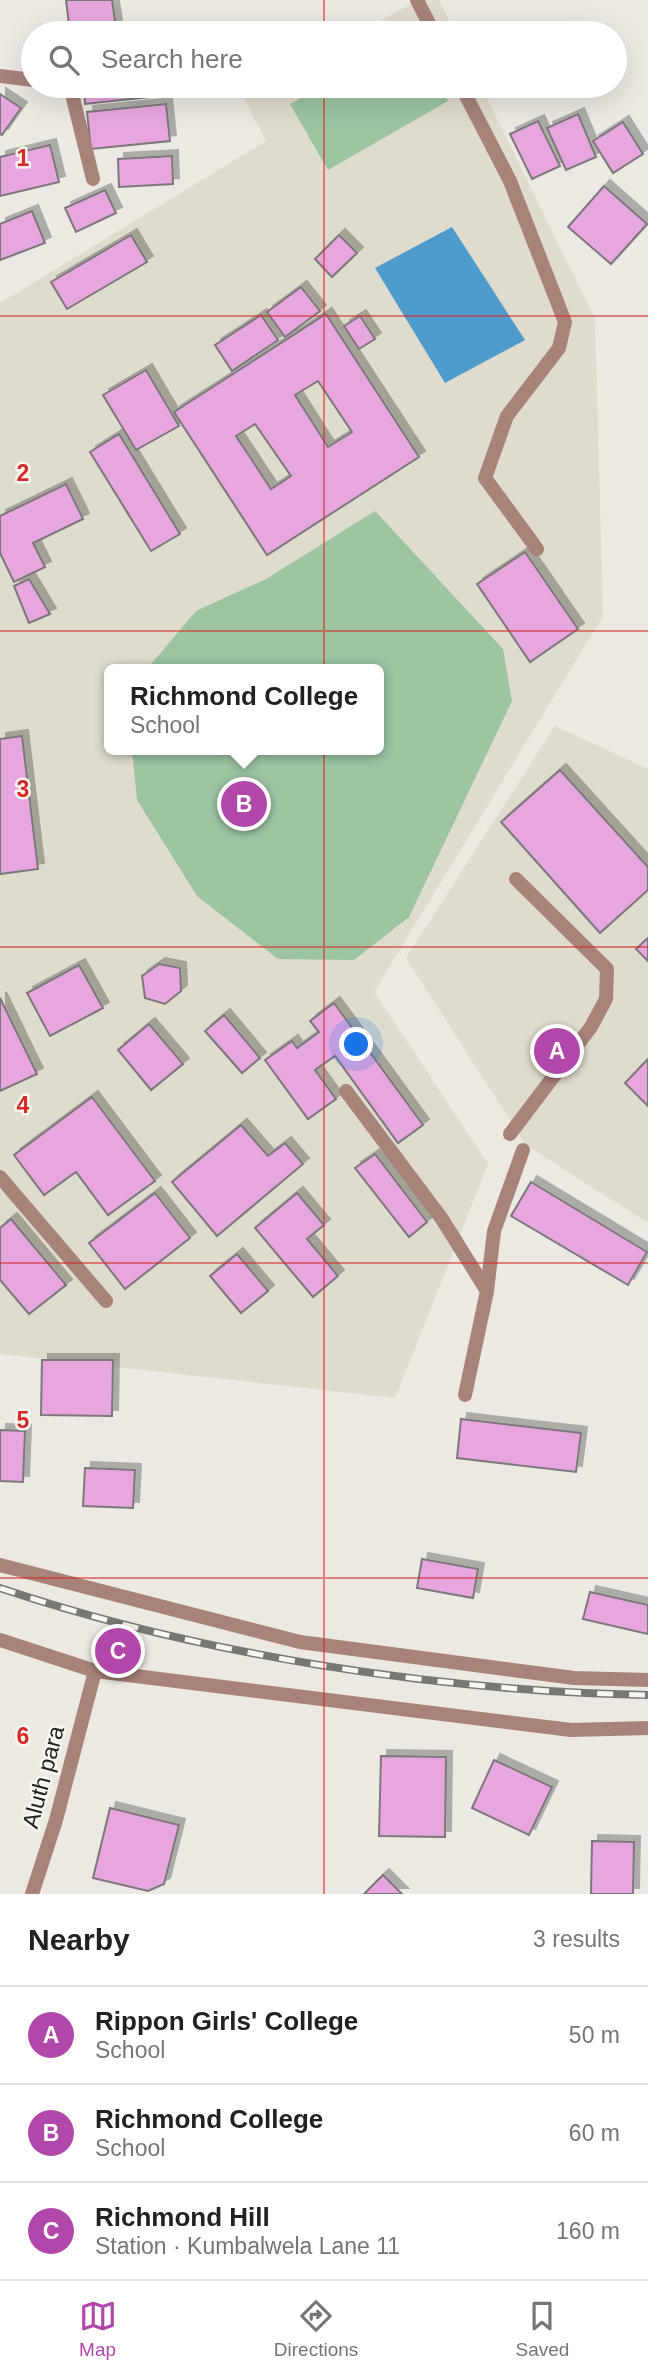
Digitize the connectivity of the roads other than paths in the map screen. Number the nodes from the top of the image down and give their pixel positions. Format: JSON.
{"nodes":[{"id":1,"x":418,"y":0,"type":"edge"},
{"id":2,"x":429,"y":21,"type":"edge"},
{"id":3,"x":0,"y":76,"type":"edge"},
{"id":4,"x":21,"y":79,"type":"edge"},
{"id":5,"x":73,"y":98,"type":"edge"},
{"id":6,"x":467,"y":98,"type":"edge"},
{"id":7,"x":93,"y":179,"type":"dead end"},
{"id":8,"x":537,"y":549,"type":"dead end"},
{"id":9,"x":516,"y":879,"type":"dead end"},
{"id":10,"x":346,"y":1091,"type":"dead end"},
{"id":11,"x":510,"y":1133,"type":"dead end"},
{"id":12,"x":523,"y":1150,"type":"dead end"},
{"id":13,"x":0,"y":1177,"type":"edge"},
{"id":14,"x":487,"y":1291,"type":"junction"},
{"id":15,"x":106,"y":1301,"type":"dead end"},
{"id":16,"x":465,"y":1395,"type":"dead end"},
{"id":17,"x":0,"y":1565,"type":"edge"},
{"id":18,"x":0,"y":1640,"type":"edge"},
{"id":19,"x":95,"y":1671,"type":"junction"},
{"id":20,"x":648,"y":1680,"type":"edge"},
{"id":21,"x":648,"y":1728,"type":"edge"},
{"id":22,"x":32,"y":1894,"type":"edge"}],
"edges":[{"from":1,"to":2,"type":"street"},
{"from":3,"to":4,"type":"street"},
{"from":5,"to":7,"type":"street"},
{"from":6,"to":8,"type":"street"},
{"from":9,"to":11,"type":"street"},
{"from":10,"to":14,"type":"street"},
{"from":12,"to":14,"type":"street"},
{"from":13,"to":15,"type":"street"},
{"from":14,"to":16,"type":"street"},
{"from":17,"to":20,"type":"street"},
{"from":18,"to":19,"type":"street"},
{"from":19,"to":21,"type":"street"},
{"from":19,"to":22,"type":"street","name":"Aluth para"}]}
